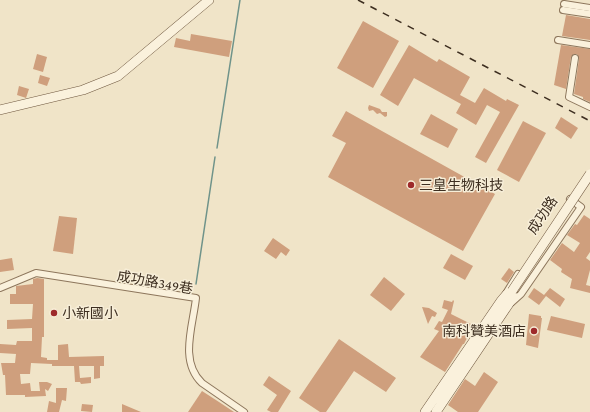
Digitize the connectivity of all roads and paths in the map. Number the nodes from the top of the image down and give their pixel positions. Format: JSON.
{"nodes":[{"id":1,"x":209,"y":0,"type":"edge"},
{"id":2,"x":590,"y":8,"type":"edge"},
{"id":3,"x":590,"y":14,"type":"edge"},
{"id":4,"x":558,"y":40,"type":"dead end"},
{"id":5,"x":590,"y":45,"type":"edge"},
{"id":6,"x":575,"y":58,"type":"dead end"},
{"id":7,"x":590,"y":107,"type":"edge"},
{"id":8,"x":0,"y":110,"type":"edge"},
{"id":9,"x":590,"y":174,"type":"edge"},
{"id":10,"x":0,"y":288,"type":"edge"},
{"id":11,"x":505,"y":303,"type":"junction"},
{"id":12,"x":244,"y":412,"type":"edge"},
{"id":13,"x":425,"y":412,"type":"edge"},
{"id":14,"x":436,"y":412,"type":"edge"}],
"edges":[{"from":1,"to":8,"type":"main road"},
{"from":2,"to":3,"type":"street"},
{"from":4,"to":5,"type":"street"},
{"from":6,"to":7,"type":"street"},
{"from":9,"to":11,"type":"main road","name":"成功路","bridge":true},
{"from":10,"to":12,"type":"street","name":"成功路349巷"},
{"from":11,"to":11,"type":"street","name":"成功路"},
{"from":11,"to":13,"type":"main road","name":"成功路"},
{"from":11,"to":14,"type":"main road","name":"成功路"}]}
